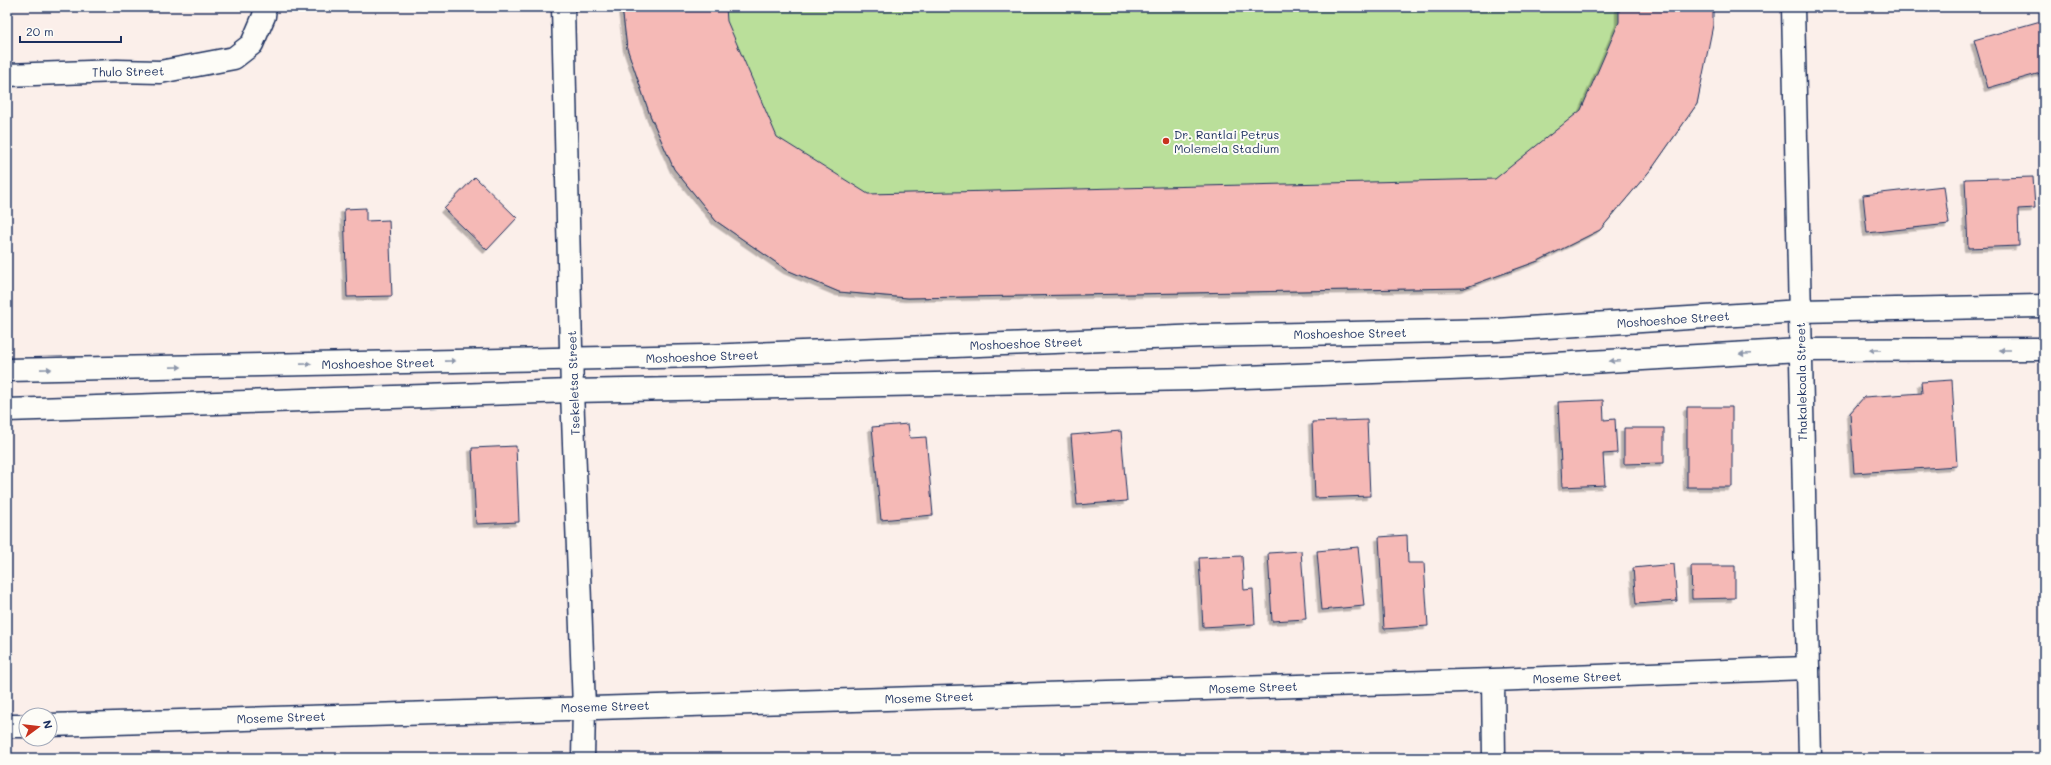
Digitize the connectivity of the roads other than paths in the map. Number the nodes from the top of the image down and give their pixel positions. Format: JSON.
{"nodes":[{"id":1,"x":265,"y":7,"type":"edge"},
{"id":2,"x":563,"y":7,"type":"edge"},
{"id":3,"x":1793,"y":7,"type":"edge"},
{"id":4,"x":7,"y":75,"type":"edge"},
{"id":5,"x":2044,"y":306,"type":"edge"},
{"id":6,"x":1800,"y":311,"type":"junction"},
{"id":7,"x":2044,"y":349,"type":"edge"},
{"id":8,"x":1801,"y":350,"type":"junction"},
{"id":9,"x":572,"y":359,"type":"junction"},
{"id":10,"x":7,"y":370,"type":"edge"},
{"id":11,"x":572,"y":391,"type":"junction"},
{"id":12,"x":7,"y":410,"type":"edge"},
{"id":13,"x":1808,"y":668,"type":"junction"},
{"id":14,"x":1493,"y":680,"type":"junction"},
{"id":15,"x":584,"y":707,"type":"junction"},
{"id":16,"x":58,"y":725,"type":"edge"},
{"id":17,"x":7,"y":726,"type":"edge"},
{"id":18,"x":18,"y":726,"type":"edge"},
{"id":19,"x":583,"y":758,"type":"edge"},
{"id":20,"x":1494,"y":758,"type":"edge"},
{"id":21,"x":1810,"y":758,"type":"edge"}],
"edges":[{"from":1,"to":4,"type":"street","name":"Thulo Street"},
{"from":2,"to":9,"type":"street","name":"Tsekeletsa Street"},
{"from":3,"to":6,"type":"street","name":"Thakalekoala Street"},
{"from":5,"to":6,"type":"street","name":"Moshoeshoe Street"},
{"from":6,"to":8,"type":"street","name":"Thakalekoala Street"},
{"from":6,"to":9,"type":"street","name":"Moshoeshoe Street"},
{"from":7,"to":8,"type":"street","one_way":true},
{"from":8,"to":11,"type":"street","one_way":true},
{"from":8,"to":13,"type":"street","name":"Thakalekoala Street"},
{"from":10,"to":9,"type":"street","name":"Moshoeshoe Street","one_way":true},
{"from":9,"to":11,"type":"street","name":"Tsekeletsa Street"},
{"from":11,"to":12,"type":"street"},
{"from":11,"to":15,"type":"street","name":"Tsekeletsa Street"},
{"from":13,"to":14,"type":"street","name":"Moseme Street"},
{"from":13,"to":21,"type":"street","name":"Thakalekoala Street"},
{"from":14,"to":15,"type":"street","name":"Moseme Street"},
{"from":14,"to":20,"type":"street"},
{"from":15,"to":16,"type":"street","name":"Moseme Street"},
{"from":15,"to":19,"type":"street","name":"Tsekeletsa Street"},
{"from":17,"to":18,"type":"street"}]}
